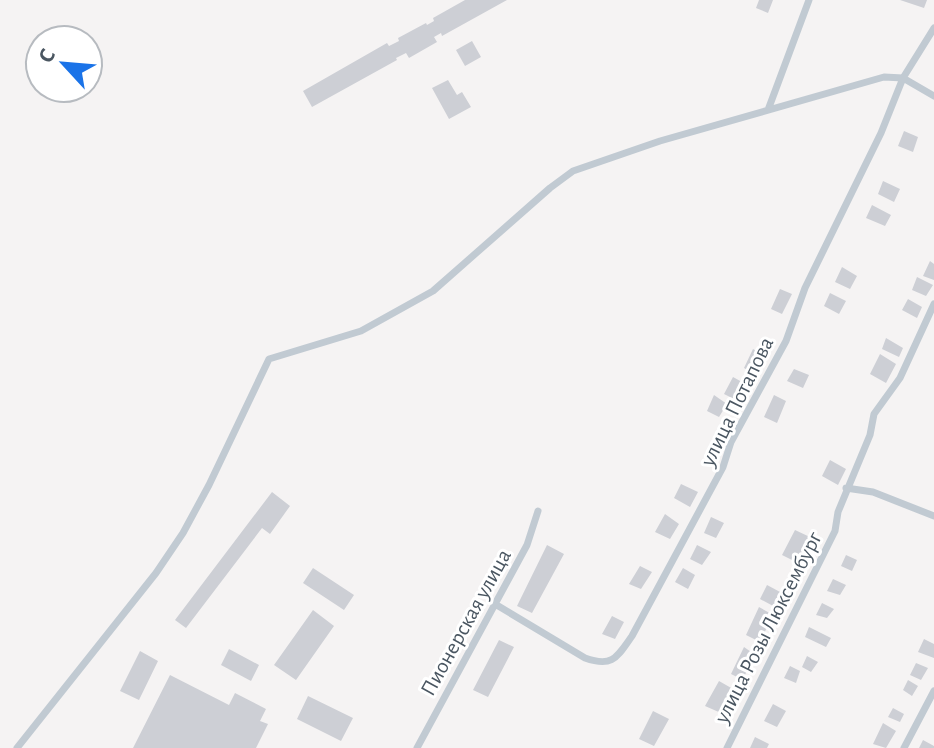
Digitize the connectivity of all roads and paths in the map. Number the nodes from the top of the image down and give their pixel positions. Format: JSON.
{"nodes":[{"id":1,"x":809,"y":0,"type":"edge"},
{"id":2,"x":934,"y":28,"type":"edge"},
{"id":3,"x":903,"y":78,"type":"junction"},
{"id":4,"x":934,"y":96,"type":"edge"},
{"id":5,"x":768,"y":110,"type":"junction"},
{"id":6,"x":934,"y":304,"type":"edge"},
{"id":7,"x":846,"y":488,"type":"junction"},
{"id":8,"x":538,"y":511,"type":"dead end"},
{"id":9,"x":934,"y":516,"type":"edge"},
{"id":10,"x":495,"y":604,"type":"junction"},
{"id":11,"x":934,"y":691,"type":"edge"},
{"id":12,"x":17,"y":748,"type":"edge"},
{"id":13,"x":417,"y":748,"type":"edge"},
{"id":14,"x":727,"y":748,"type":"edge"},
{"id":15,"x":904,"y":748,"type":"edge"}],
"edges":[{"from":1,"to":5,"type":"street"},
{"from":2,"to":3,"type":"street","name":"улица Потапова"},
{"from":3,"to":4,"type":"street"},
{"from":3,"to":5,"type":"street"},
{"from":3,"to":10,"type":"street","name":"улица Потапова"},
{"from":5,"to":12,"type":"street"},
{"from":6,"to":7,"type":"street","name":"улица Розы Люксембург"},
{"from":7,"to":9,"type":"street"},
{"from":7,"to":14,"type":"street","name":"улица Розы Люксембург"},
{"from":8,"to":10,"type":"street","name":"Пионерская улица"},
{"from":10,"to":13,"type":"street","name":"Пионерская улица"},
{"from":11,"to":15,"type":"street"}]}
